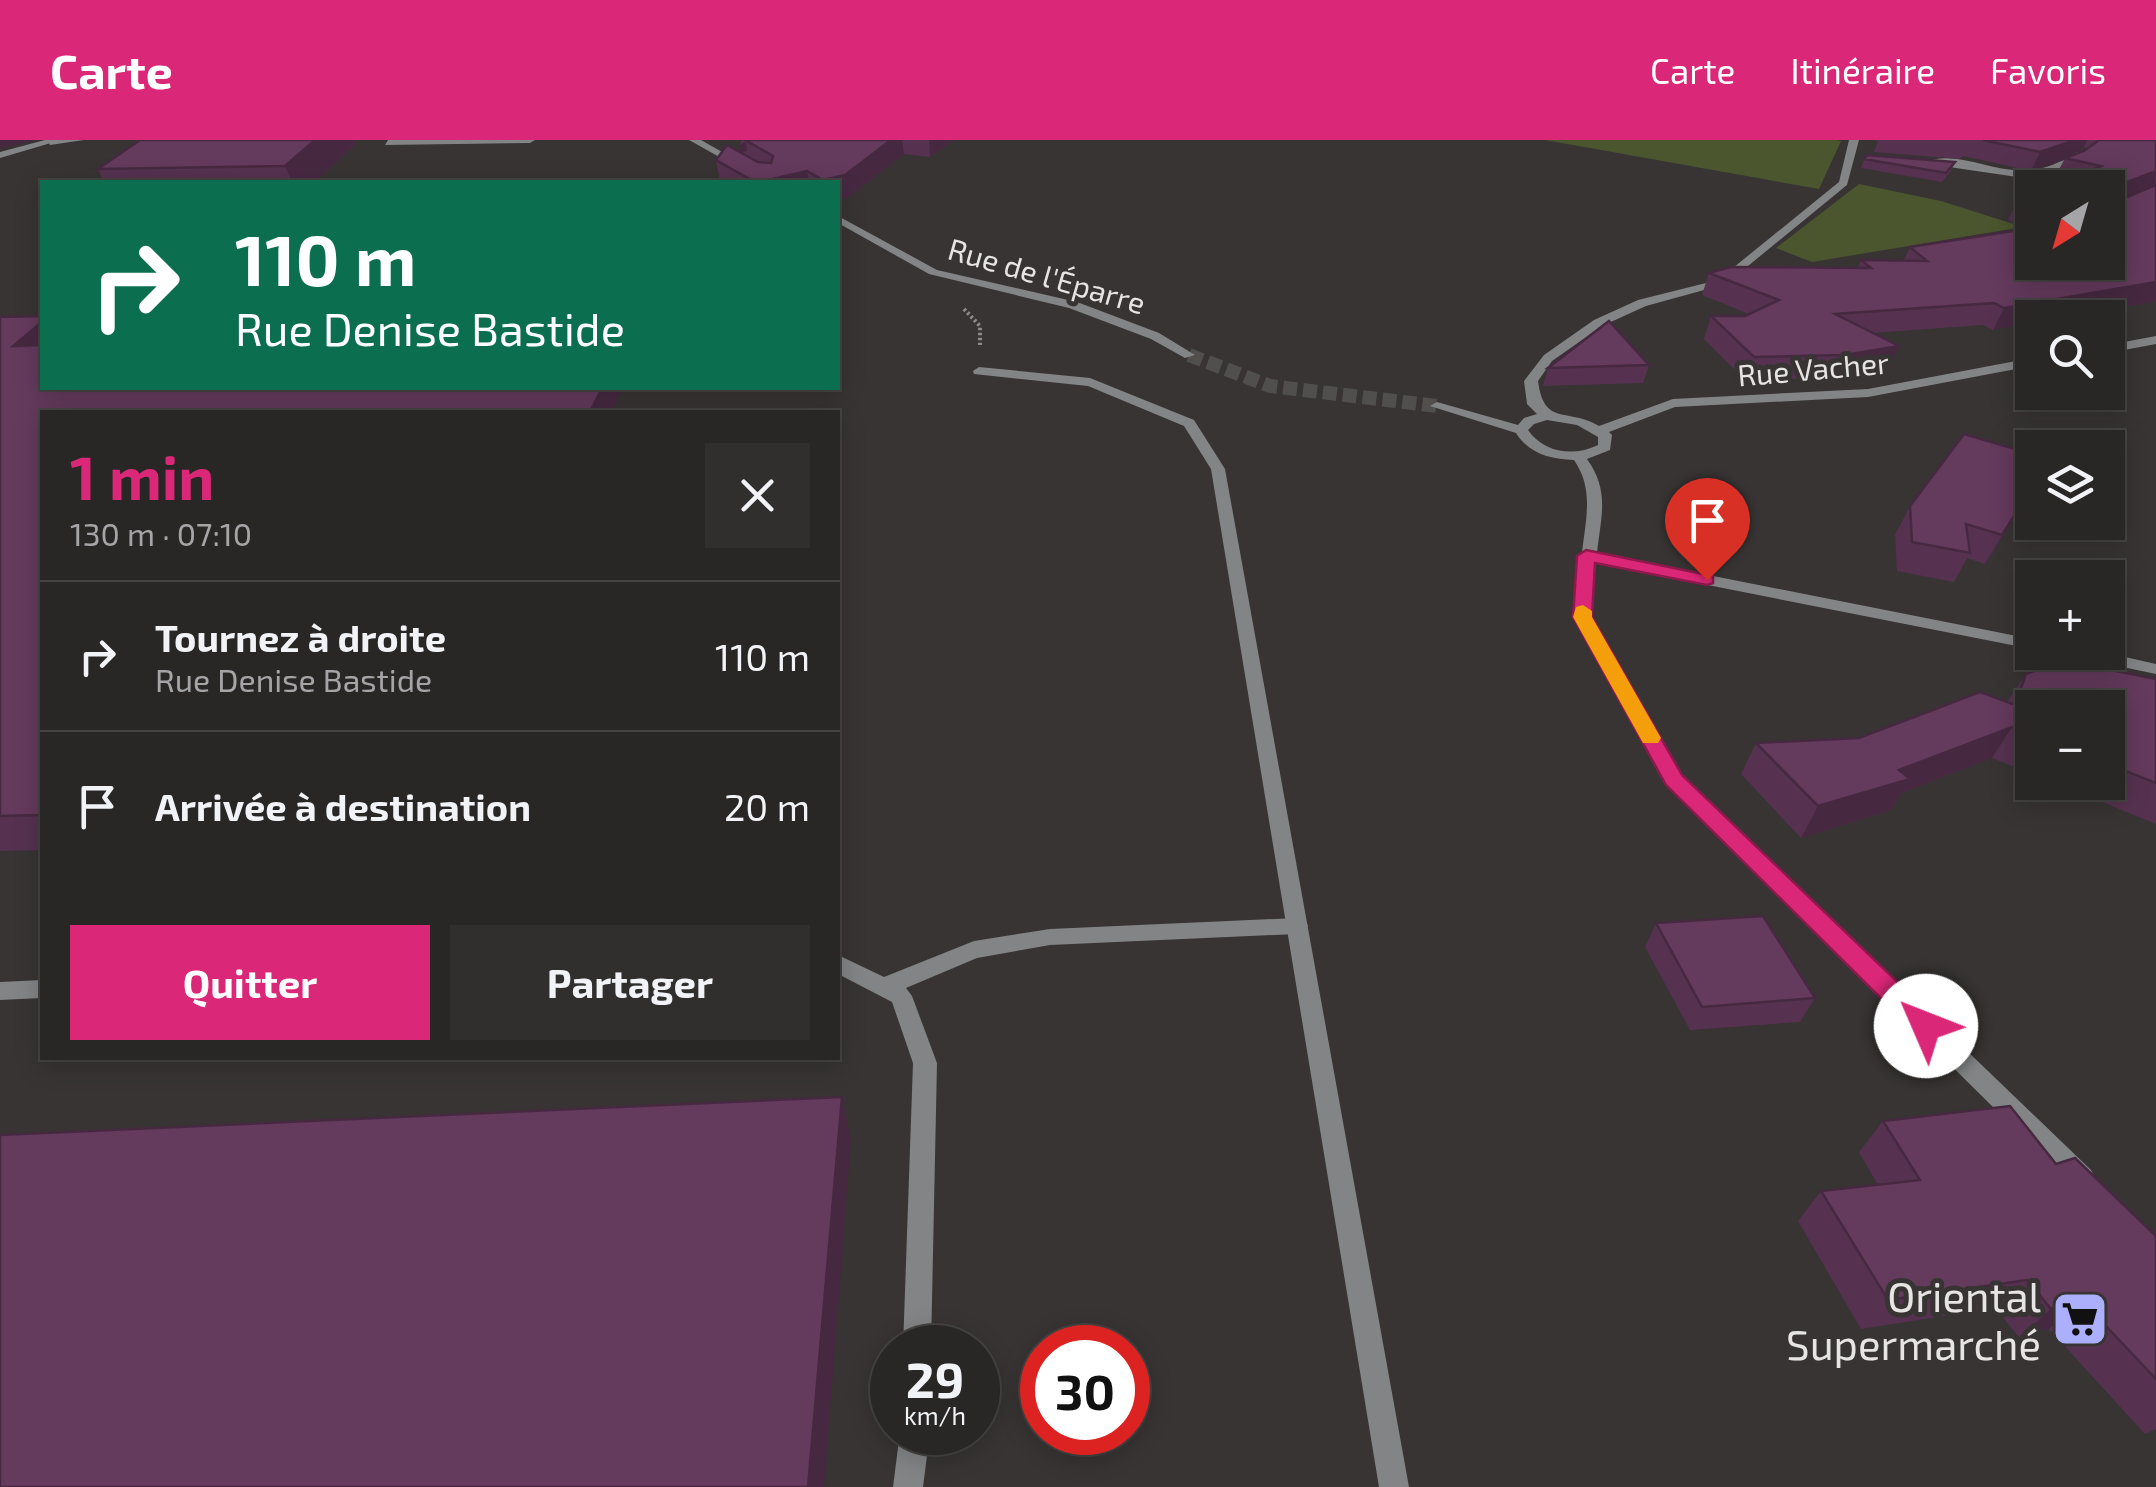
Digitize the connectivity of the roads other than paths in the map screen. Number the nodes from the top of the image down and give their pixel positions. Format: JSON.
{"nodes":[{"id":1,"x":79,"y":140,"type":"edge"},
{"id":2,"x":530,"y":140,"type":"edge"},
{"id":3,"x":694,"y":140,"type":"edge"},
{"id":4,"x":1854,"y":140,"type":"edge"},
{"id":5,"x":53,"y":141,"type":"edge"},
{"id":6,"x":388,"y":143,"type":"dead end"},
{"id":7,"x":2088,"y":152,"type":"edge"},
{"id":8,"x":0,"y":154,"type":"edge"},
{"id":9,"x":1850,"y":155,"type":"junction"},
{"id":10,"x":747,"y":158,"type":"edge"},
{"id":11,"x":1868,"y":158,"type":"edge"},
{"id":12,"x":733,"y":162,"type":"junction"},
{"id":13,"x":1917,"y":163,"type":"edge"},
{"id":14,"x":766,"y":180,"type":"edge"},
{"id":15,"x":840,"y":220,"type":"edge"},
{"id":16,"x":1746,"y":276,"type":"edge"},
{"id":17,"x":1728,"y":277,"type":"junction"},
{"id":18,"x":2156,"y":340,"type":"edge"},
{"id":19,"x":2125,"y":345,"type":"edge"},
{"id":20,"x":1189,"y":355,"type":"tunnel mouth"},
{"id":21,"x":2015,"y":365,"type":"edge"},
{"id":22,"x":979,"y":372,"type":"road end"},
{"id":23,"x":1437,"y":406,"type":"tunnel mouth"},
{"id":24,"x":1546,"y":416,"type":"junction"},
{"id":25,"x":1521,"y":430,"type":"junction"},
{"id":26,"x":1601,"y":430,"type":"junction"},
{"id":27,"x":1578,"y":456,"type":"junction"},
{"id":28,"x":1586,"y":556,"type":"junction"},
{"id":29,"x":2015,"y":641,"type":"edge"},
{"id":30,"x":2125,"y":663,"type":"edge"},
{"id":31,"x":2156,"y":669,"type":"edge"},
{"id":32,"x":1297,"y":926,"type":"junction"},
{"id":33,"x":840,"y":965,"type":"edge"},
{"id":34,"x":884,"y":987,"type":"junction"},
{"id":35,"x":40,"y":990,"type":"edge"},
{"id":36,"x":0,"y":991,"type":"edge"},
{"id":37,"x":2094,"y":1190,"type":"edge"},
{"id":38,"x":918,"y":1325,"type":"edge"},
{"id":39,"x":912,"y":1455,"type":"edge"},
{"id":40,"x":908,"y":1487,"type":"edge"},
{"id":41,"x":1394,"y":1487,"type":"edge"}],
"edges":[{"from":1,"to":5,"type":"street"},
{"from":2,"to":6,"type":"street"},
{"from":3,"to":12,"type":"street"},
{"from":4,"to":9,"type":"street"},
{"from":5,"to":8,"type":"street"},
{"from":7,"to":13,"type":"street"},
{"from":9,"to":11,"type":"street"},
{"from":9,"to":17,"type":"street"},
{"from":10,"to":12,"type":"street"},
{"from":12,"to":14,"type":"street"},
{"from":15,"to":20,"type":"street","name":"Rue de l'Éparre"},
{"from":16,"to":17,"type":"street"},
{"from":17,"to":24,"type":"street"},
{"from":18,"to":19,"type":"street"},
{"from":21,"to":26,"type":"street","name":"Rue Vacher"},
{"from":22,"to":32,"type":"street"},
{"from":23,"to":25,"type":"street"},
{"from":24,"to":25,"type":"street"},
{"from":24,"to":26,"type":"street"},
{"from":25,"to":27,"type":"street"},
{"from":26,"to":27,"type":"street"},
{"from":27,"to":28,"type":"street"},
{"from":28,"to":29,"type":"street"},
{"from":28,"to":37,"type":"street"},
{"from":30,"to":31,"type":"street"},
{"from":32,"to":34,"type":"street"},
{"from":32,"to":41,"type":"street"},
{"from":33,"to":34,"type":"street"},
{"from":34,"to":38,"type":"street"},
{"from":35,"to":36,"type":"street"},
{"from":39,"to":40,"type":"street"}]}
